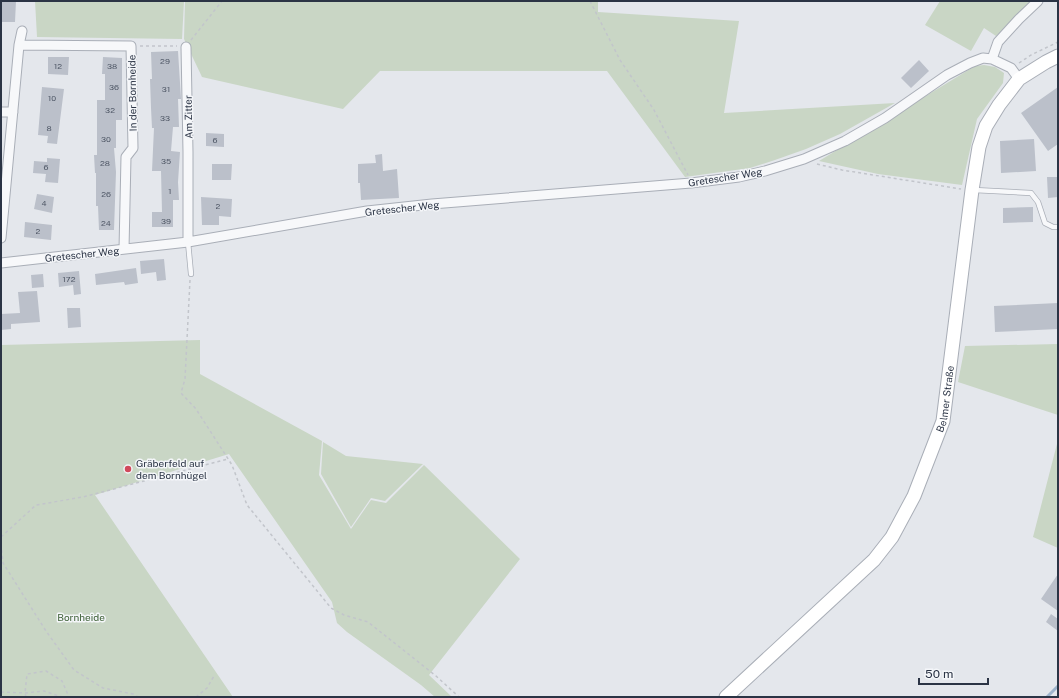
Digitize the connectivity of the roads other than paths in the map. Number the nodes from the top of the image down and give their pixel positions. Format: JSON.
{"nodes":[{"id":1,"x":1038,"y":1,"type":"edge"},
{"id":2,"x":22,"y":31,"type":"dead end"},
{"id":3,"x":19,"y":45,"type":"junction"},
{"id":4,"x":186,"y":47,"type":"road end"},
{"id":5,"x":1058,"y":56,"type":"edge"},
{"id":6,"x":992,"y":59,"type":"junction"},
{"id":7,"x":1020,"y":79,"type":"junction"},
{"id":8,"x":1,"y":112,"type":"edge"},
{"id":9,"x":13,"y":112,"type":"junction"},
{"id":10,"x":972,"y":190,"type":"junction"},
{"id":11,"x":1058,"y":227,"type":"edge"},
{"id":12,"x":1,"y":238,"type":"edge"},
{"id":13,"x":188,"y":242,"type":"junction"},
{"id":14,"x":124,"y":249,"type":"junction"},
{"id":15,"x":1,"y":263,"type":"edge"},
{"id":16,"x":190,"y":274,"type":"road end"},
{"id":17,"x":726,"y":697,"type":"edge"}],
"edges":[{"from":1,"to":6,"type":"street"},
{"from":2,"to":3,"type":"street"},
{"from":3,"to":9,"type":"street"},
{"from":3,"to":14,"type":"street","name":"In der Bornheide"},
{"from":4,"to":13,"type":"street","name":"Am Zitter"},
{"from":5,"to":7,"type":"street","name":"Belmer Straße"},
{"from":6,"to":7,"type":"street"},
{"from":6,"to":13,"type":"street","name":"Gretescher Weg"},
{"from":7,"to":10,"type":"street","name":"Belmer Straße"},
{"from":8,"to":9,"type":"street"},
{"from":9,"to":12,"type":"street"},
{"from":10,"to":11,"type":"lane"},
{"from":10,"to":17,"type":"street","name":"Belmer Straße"},
{"from":13,"to":14,"type":"street","name":"Gretescher Weg"},
{"from":13,"to":16,"type":"lane"},
{"from":14,"to":15,"type":"street","name":"Gretescher Weg"}]}
